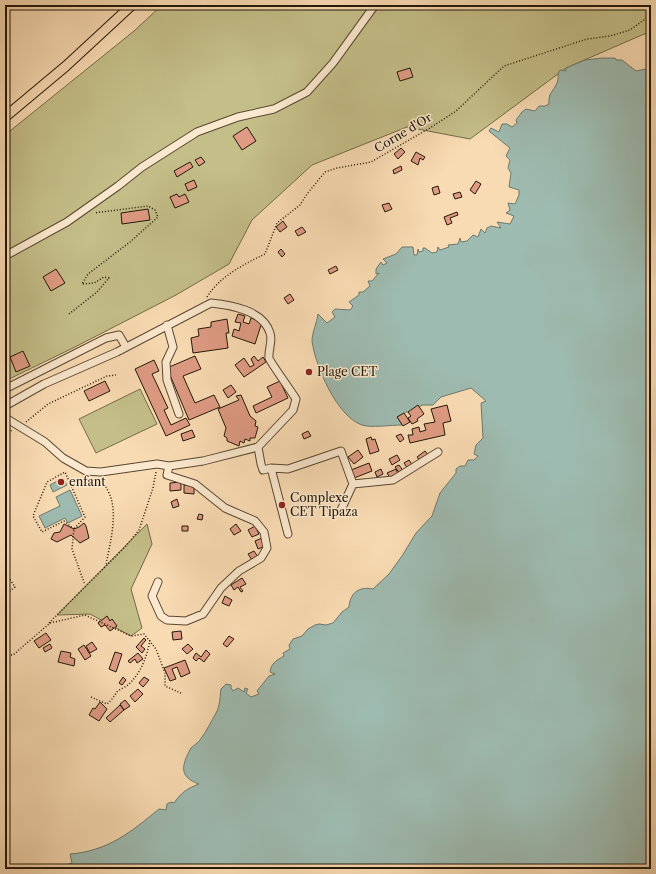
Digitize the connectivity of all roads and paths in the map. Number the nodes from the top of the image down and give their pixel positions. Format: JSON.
{"nodes":[{"id":1,"x":132,"y":5,"type":"edge"},
{"id":2,"x":375,"y":5,"type":"edge"},
{"id":3,"x":651,"y":15,"type":"edge"},
{"id":4,"x":5,"y":117,"type":"edge"},
{"id":5,"x":90,"y":213,"type":"dead end"},
{"id":6,"x":5,"y":256,"type":"edge"},
{"id":7,"x":200,"y":307,"type":"junction"},
{"id":8,"x":68,"y":314,"type":"dead end"},
{"id":9,"x":167,"y":325,"type":"junction"},
{"id":10,"x":126,"y":347,"type":"junction"},
{"id":11,"x":116,"y":375,"type":"dead end"},
{"id":12,"x":5,"y":388,"type":"edge"},
{"id":13,"x":5,"y":406,"type":"edge"},
{"id":14,"x":179,"y":414,"type":"dead end"},
{"id":15,"x":9,"y":420,"type":"dead end"},
{"id":16,"x":20,"y":427,"type":"junction"},
{"id":17,"x":5,"y":433,"type":"edge"},
{"id":18,"x":258,"y":447,"type":"junction"},
{"id":19,"x":438,"y":452,"type":"dead end"},
{"id":20,"x":5,"y":456,"type":"edge"},
{"id":21,"x":157,"y":464,"type":"junction"},
{"id":22,"x":169,"y":466,"type":"junction"},
{"id":23,"x":8,"y":467,"type":"junction"},
{"id":24,"x":271,"y":468,"type":"junction"},
{"id":25,"x":5,"y":469,"type":"edge"},
{"id":26,"x":98,"y":472,"type":"junction"},
{"id":27,"x":353,"y":484,"type":"junction"},
{"id":28,"x":5,"y":497,"type":"edge"},
{"id":29,"x":341,"y":510,"type":"dead end"},
{"id":30,"x":74,"y":528,"type":"junction"},
{"id":31,"x":288,"y":534,"type":"dead end"},
{"id":32,"x":106,"y":565,"type":"junction"},
{"id":33,"x":5,"y":572,"type":"edge"},
{"id":34,"x":158,"y":582,"type":"dead end"},
{"id":35,"x":86,"y":585,"type":"junction"},
{"id":36,"x":5,"y":595,"type":"edge"},
{"id":37,"x":48,"y":624,"type":"junction"},
{"id":38,"x":150,"y":640,"type":"junction"},
{"id":39,"x":5,"y":654,"type":"edge"},
{"id":40,"x":183,"y":694,"type":"dead end"},
{"id":41,"x":91,"y":697,"type":"dead end"}],
"edges":[{"from":1,"to":4,"type":"main road"},
{"from":2,"to":6,"type":"street"},
{"from":3,"to":7,"type":"path","name":"Corne d'Or"},
{"from":5,"to":8,"type":"path"},
{"from":7,"to":9,"type":"street"},
{"from":7,"to":18,"type":"street"},
{"from":9,"to":10,"type":"street"},
{"from":9,"to":14,"type":"street"},
{"from":10,"to":12,"type":"street"},
{"from":10,"to":13,"type":"street"},
{"from":11,"to":16,"type":"path"},
{"from":15,"to":16,"type":"street"},
{"from":16,"to":17,"type":"path"},
{"from":16,"to":26,"type":"street"},
{"from":18,"to":22,"type":"street"},
{"from":18,"to":24,"type":"street"},
{"from":19,"to":27,"type":"street"},
{"from":20,"to":23,"type":"path"},
{"from":21,"to":22,"type":"street"},
{"from":21,"to":26,"type":"street"},
{"from":21,"to":32,"type":"path"},
{"from":22,"to":34,"type":"street"},
{"from":23,"to":25,"type":"path"},
{"from":23,"to":28,"type":"path"},
{"from":24,"to":27,"type":"street"},
{"from":24,"to":31,"type":"street"},
{"from":26,"to":32,"type":"path"},
{"from":27,"to":29,"type":"street"},
{"from":30,"to":30,"type":"path"},
{"from":30,"to":35,"type":"path"},
{"from":32,"to":35,"type":"path"},
{"from":33,"to":36,"type":"path"},
{"from":35,"to":37,"type":"path"},
{"from":37,"to":38,"type":"path"},
{"from":37,"to":39,"type":"path"},
{"from":38,"to":40,"type":"path"},
{"from":38,"to":41,"type":"path"}]}
